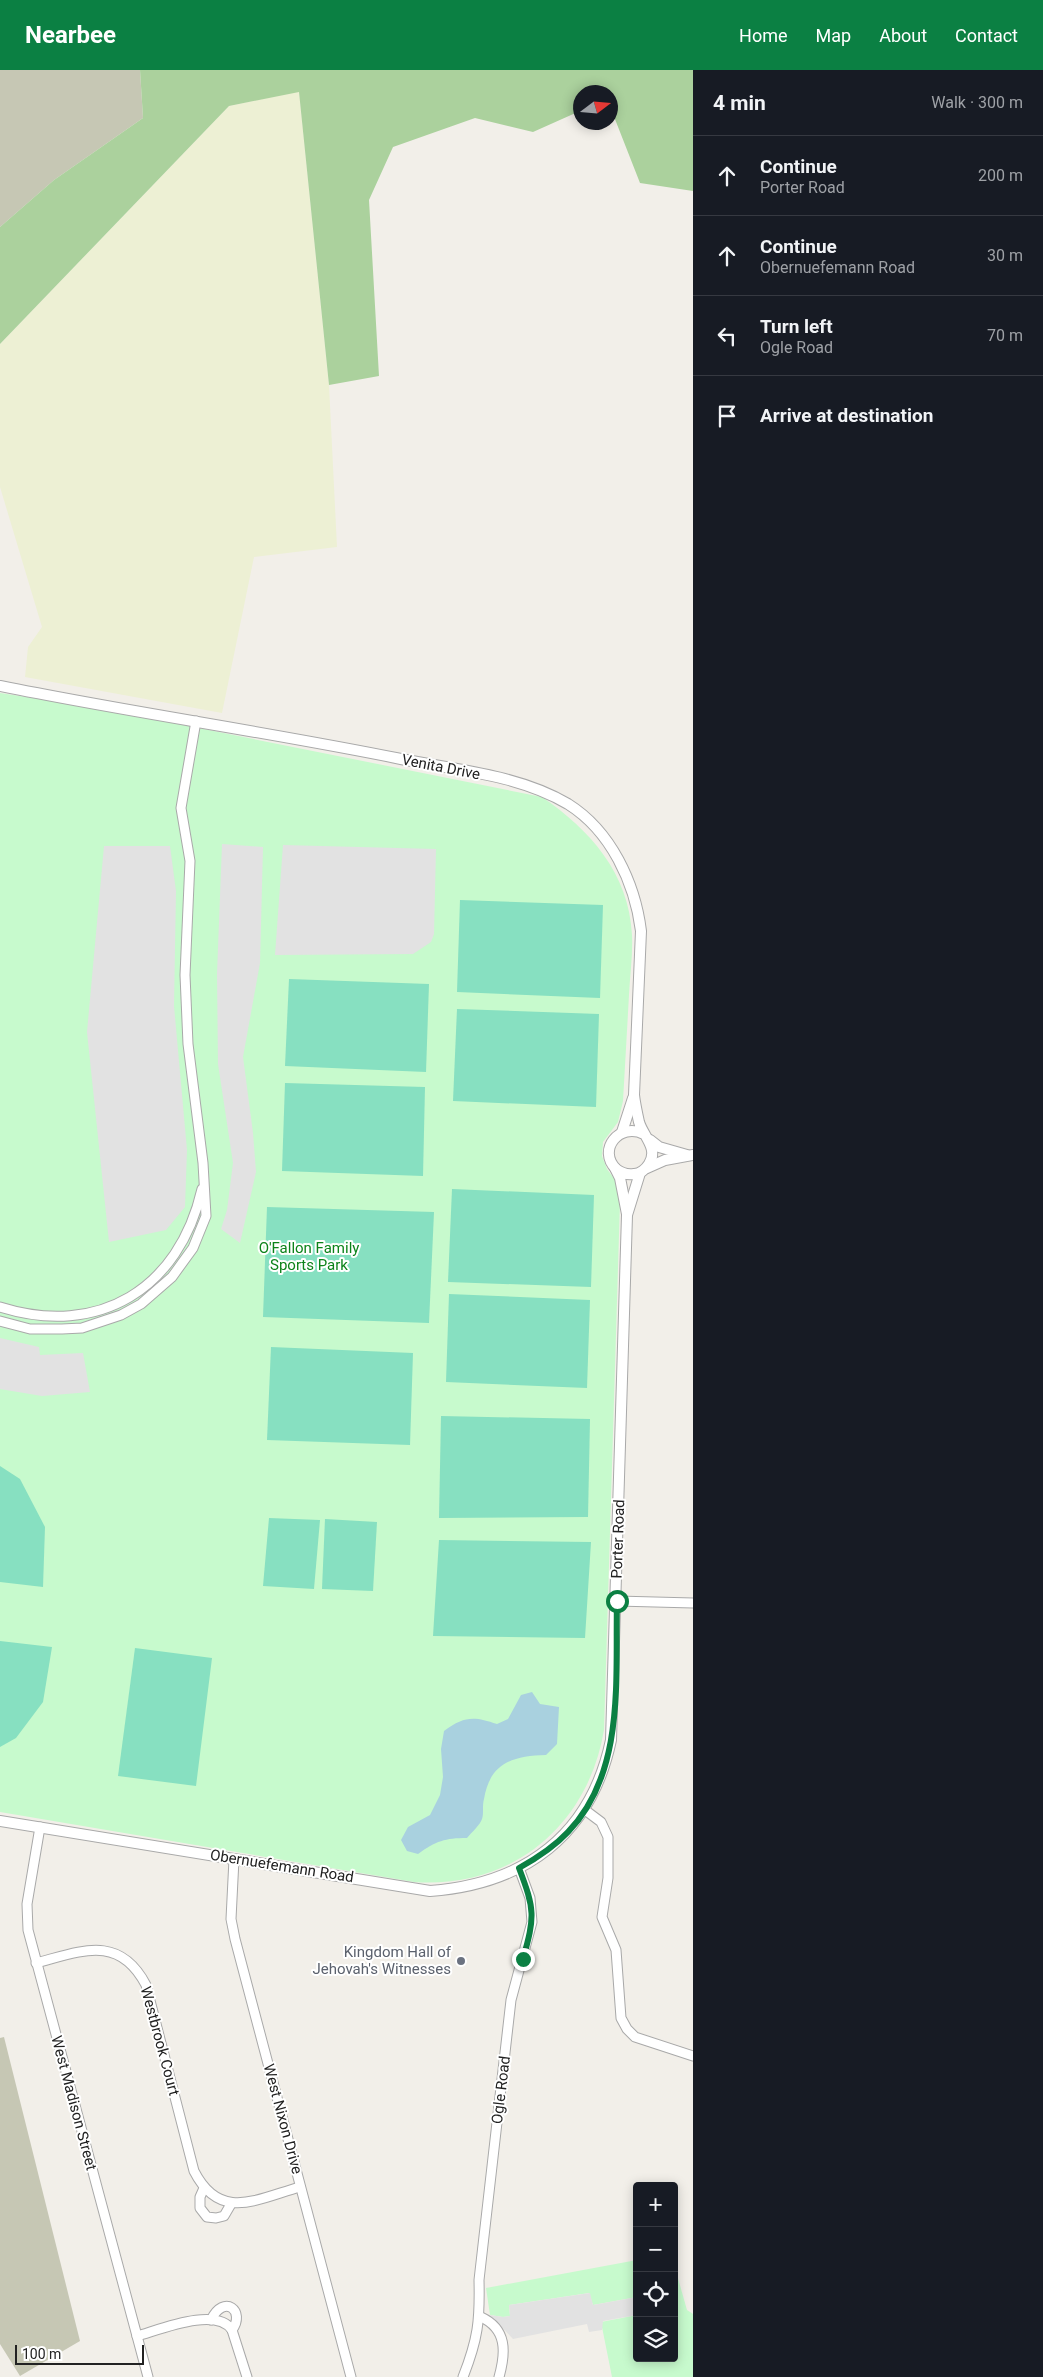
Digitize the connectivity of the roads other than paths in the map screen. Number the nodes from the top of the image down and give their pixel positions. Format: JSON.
{"nodes":[{"id":1,"x":0,"y":686,"type":"edge"},
{"id":2,"x":196,"y":721,"type":"junction"},
{"id":3,"x":634,"y":1095,"type":"junction"},
{"id":4,"x":622,"y":1132,"type":"junction"},
{"id":5,"x":646,"y":1137,"type":"junction"},
{"id":6,"x":690,"y":1155,"type":"edge"},
{"id":7,"x":614,"y":1167,"type":"junction"},
{"id":8,"x":643,"y":1170,"type":"junction"},
{"id":9,"x":203,"y":1187,"type":"junction"},
{"id":10,"x":627,"y":1215,"type":"junction"},
{"id":11,"x":0,"y":1307,"type":"edge"},
{"id":12,"x":0,"y":1321,"type":"edge"},
{"id":13,"x":617,"y":1601,"type":"junction"},
{"id":14,"x":693,"y":1603,"type":"edge"},
{"id":15,"x":585,"y":1810,"type":"junction"},
{"id":16,"x":0,"y":1821,"type":"edge"},
{"id":17,"x":40,"y":1827,"type":"junction"},
{"id":18,"x":554,"y":1845,"type":"joint"},
{"id":19,"x":234,"y":1859,"type":"junction"},
{"id":20,"x":519,"y":1868,"type":"junction"},
{"id":21,"x":36,"y":1963,"type":"junction"},
{"id":22,"x":693,"y":2056,"type":"edge"},
{"id":23,"x":300,"y":2187,"type":"junction"},
{"id":24,"x":204,"y":2188,"type":"junction"},
{"id":25,"x":231,"y":2204,"type":"junction"},
{"id":26,"x":481,"y":2316,"type":"junction"},
{"id":27,"x":211,"y":2320,"type":"junction"},
{"id":28,"x":232,"y":2330,"type":"junction"},
{"id":29,"x":137,"y":2336,"type":"junction"},
{"id":30,"x":148,"y":2377,"type":"edge"},
{"id":31,"x":248,"y":2377,"type":"edge"},
{"id":32,"x":351,"y":2377,"type":"edge"},
{"id":33,"x":463,"y":2377,"type":"edge"},
{"id":34,"x":499,"y":2377,"type":"edge"}],
"edges":[{"from":1,"to":2,"type":"street","name":"Venita Drive"},
{"from":2,"to":3,"type":"street","name":"Venita Drive"},
{"from":2,"to":9,"type":"street"},
{"from":3,"to":4,"type":"street","name":"Venita Drive"},
{"from":3,"to":5,"type":"street","name":"Venita Drive"},
{"from":4,"to":5,"type":"street"},
{"from":4,"to":7,"type":"street"},
{"from":5,"to":6,"type":"street"},
{"from":5,"to":8,"type":"street"},
{"from":6,"to":8,"type":"street"},
{"from":7,"to":8,"type":"street"},
{"from":7,"to":10,"type":"street","name":"Porter Road"},
{"from":8,"to":10,"type":"street","name":"Porter Road"},
{"from":9,"to":11,"type":"street"},
{"from":9,"to":12,"type":"street"},
{"from":10,"to":13,"type":"street","name":"Porter Road"},
{"from":13,"to":14,"type":"street"},
{"from":13,"to":15,"type":"street","name":"Porter Road"},
{"from":15,"to":18,"type":"street","name":"Porter Road"},
{"from":15,"to":22,"type":"street"},
{"from":16,"to":17,"type":"street","name":"Obernuefemann Road"},
{"from":17,"to":19,"type":"street","name":"Obernuefemann Road"},
{"from":17,"to":21,"type":"street","name":"West Madison Street"},
{"from":18,"to":20,"type":"street","name":"Obernuefemann Road"},
{"from":19,"to":20,"type":"street","name":"Obernuefemann Road"},
{"from":19,"to":23,"type":"street","name":"West Nixon Drive"},
{"from":20,"to":26,"type":"street","name":"Ogle Road"},
{"from":21,"to":24,"type":"street","name":"Westbrook Court"},
{"from":21,"to":29,"type":"street","name":"West Madison Street"},
{"from":23,"to":25,"type":"street"},
{"from":23,"to":32,"type":"street","name":"West Nixon Drive"},
{"from":24,"to":25,"type":"street"},
{"from":24,"to":25,"type":"street"},
{"from":26,"to":33,"type":"street","name":"Ogle Road"},
{"from":26,"to":34,"type":"street"},
{"from":27,"to":28,"type":"street"},
{"from":27,"to":28,"type":"street"},
{"from":27,"to":29,"type":"street"},
{"from":28,"to":31,"type":"street"},
{"from":29,"to":30,"type":"street","name":"West Madison Street"}]}
